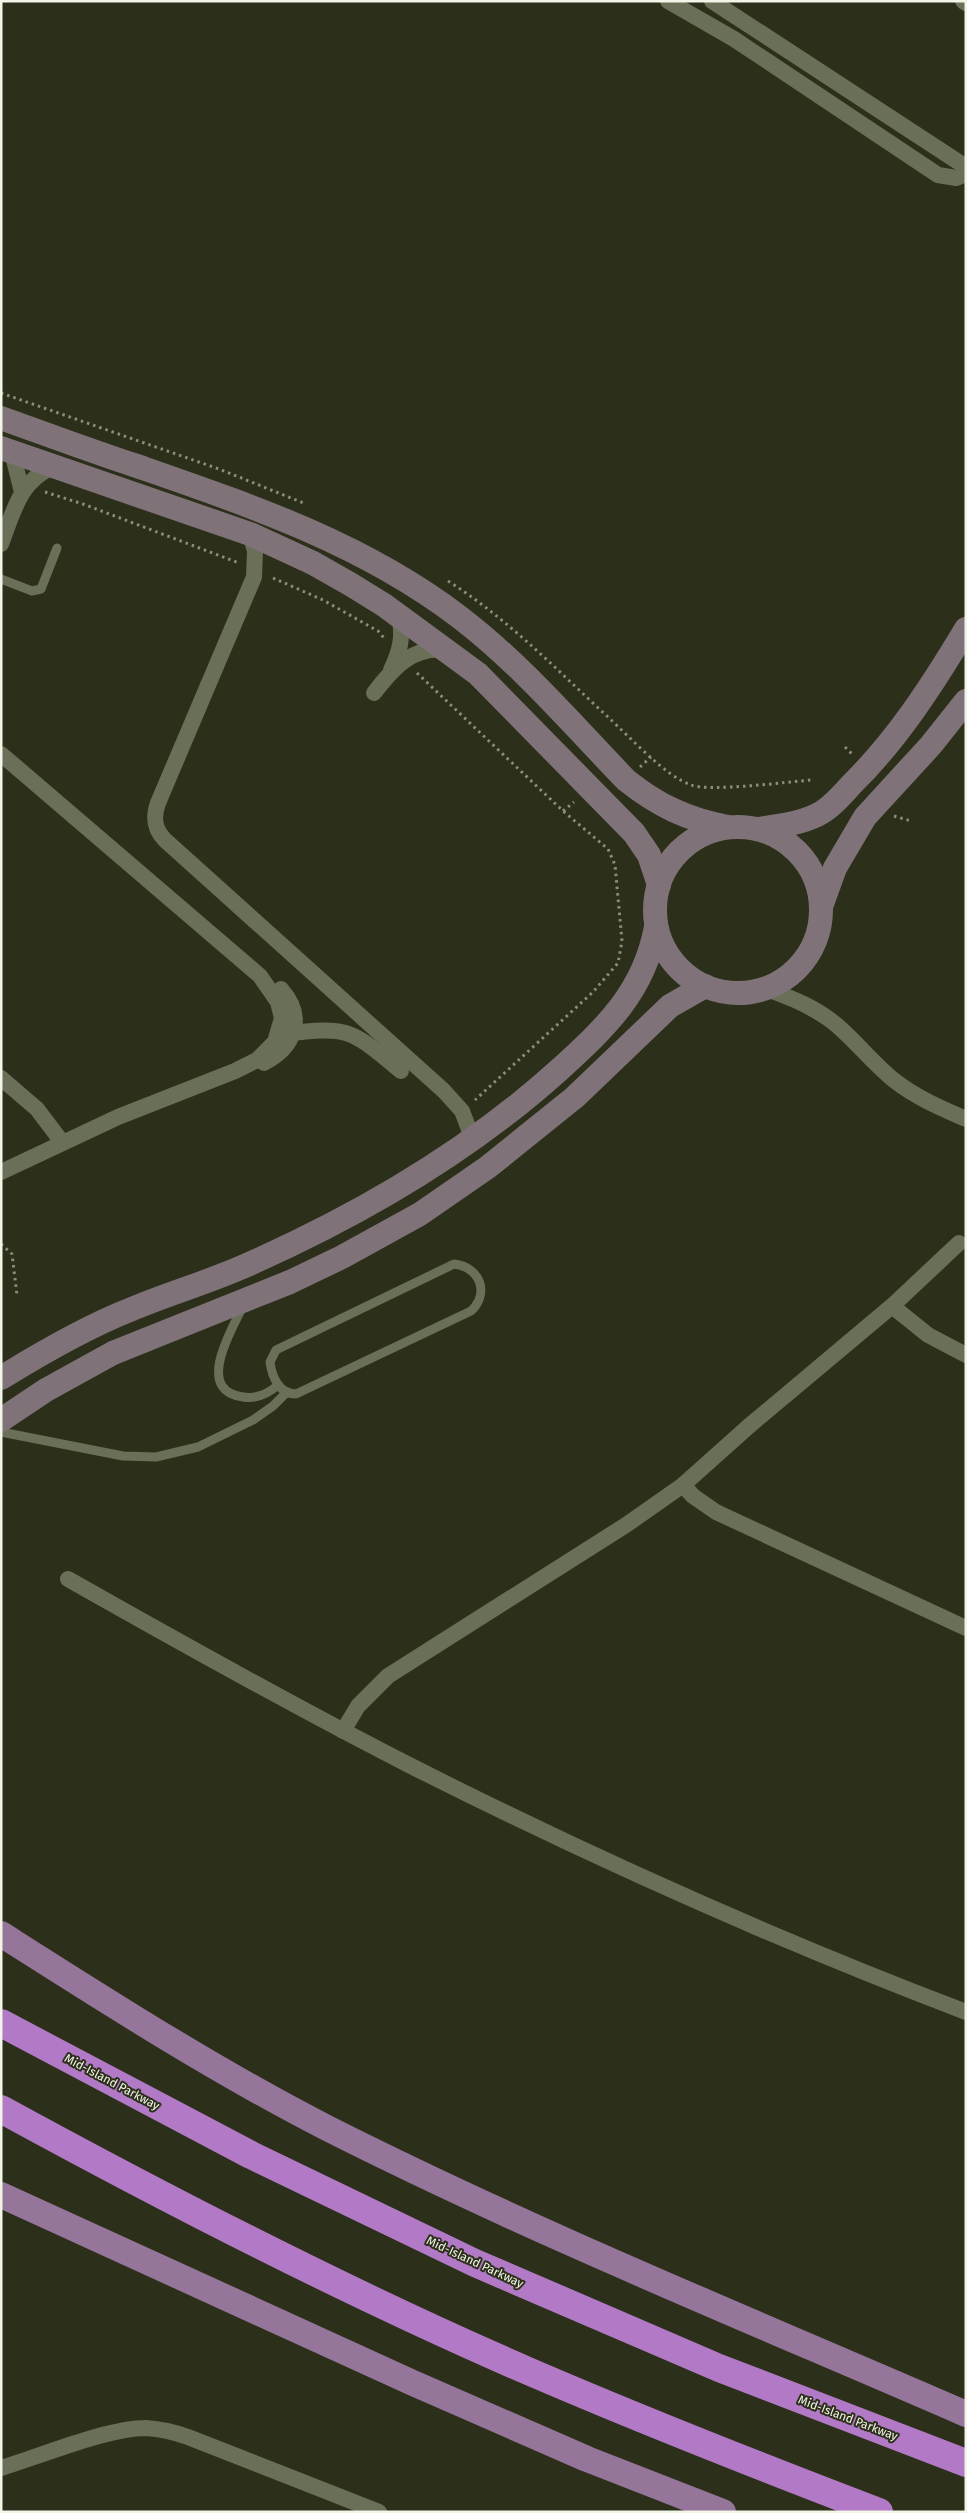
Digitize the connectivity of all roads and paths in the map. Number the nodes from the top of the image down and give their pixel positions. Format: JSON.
{"nodes":[{"id":1,"x":668,"y":1,"type":"edge"},
{"id":2,"x":712,"y":1,"type":"edge"},
{"id":3,"x":963,"y":1,"type":"edge"},
{"id":4,"x":966,"y":3,"type":"edge"},
{"id":5,"x":966,"y":167,"type":"edge"},
{"id":6,"x":966,"y":174,"type":"edge"},
{"id":7,"x":1,"y":418,"type":"edge"},
{"id":8,"x":7,"y":450,"type":"edge"},
{"id":9,"x":53,"y":467,"type":"junction"},
{"id":10,"x":30,"y":491,"type":"junction"},
{"id":11,"x":250,"y":534,"type":"junction"},
{"id":12,"x":1,"y":544,"type":"edge"},
{"id":13,"x":57,"y":548,"type":"dead end"},
{"id":14,"x":248,"y":567,"type":"dead end"},
{"id":15,"x":274,"y":578,"type":"dead end"},
{"id":16,"x":1,"y":579,"type":"edge"},
{"id":17,"x":399,"y":616,"type":"junction"},
{"id":18,"x":966,"y":629,"type":"edge"},
{"id":19,"x":389,"y":643,"type":"dead end"},
{"id":20,"x":448,"y":650,"type":"junction"},
{"id":21,"x":412,"y":667,"type":"dead end"},
{"id":22,"x":390,"y":672,"type":"junction"},
{"id":23,"x":374,"y":693,"type":"dead end"},
{"id":24,"x":966,"y":701,"type":"edge"},
{"id":25,"x":1,"y":754,"type":"edge"},
{"id":26,"x":728,"y":827,"type":"junction"},
{"id":27,"x":758,"y":829,"type":"junction"},
{"id":28,"x":659,"y":885,"type":"junction"},
{"id":29,"x":822,"y":904,"type":"junction"},
{"id":30,"x":656,"y":927,"type":"junction"},
{"id":31,"x":705,"y":986,"type":"junction"},
{"id":32,"x":766,"y":989,"type":"junction"},
{"id":33,"x":286,"y":1034,"type":"junction"},
{"id":34,"x":400,"y":1071,"type":"dead end"},
{"id":35,"x":1,"y":1078,"type":"edge"},
{"id":36,"x":462,"y":1111,"type":"junction"},
{"id":37,"x":966,"y":1119,"type":"edge"},
{"id":38,"x":476,"y":1138,"type":"junction"},
{"id":39,"x":62,"y":1142,"type":"junction"},
{"id":40,"x":497,"y":1160,"type":"junction"},
{"id":41,"x":1,"y":1172,"type":"edge"},
{"id":42,"x":959,"y":1243,"type":"dead end"},
{"id":43,"x":1,"y":1244,"type":"edge"},
{"id":44,"x":17,"y":1295,"type":"dead end"},
{"id":45,"x":245,"y":1301,"type":"junction"},
{"id":46,"x":892,"y":1306,"type":"junction"},
{"id":47,"x":966,"y":1355,"type":"edge"},
{"id":48,"x":1,"y":1378,"type":"edge"},
{"id":49,"x":278,"y":1385,"type":"junction"},
{"id":50,"x":286,"y":1393,"type":"junction"},
{"id":51,"x":1,"y":1420,"type":"edge"},
{"id":52,"x":1,"y":1432,"type":"edge"},
{"id":53,"x":683,"y":1485,"type":"junction"},
{"id":54,"x":68,"y":1579,"type":"dead end"},
{"id":55,"x":966,"y":1628,"type":"edge"},
{"id":56,"x":343,"y":1731,"type":"junction"},
{"id":57,"x":1,"y":1934,"type":"edge"},
{"id":58,"x":966,"y":2012,"type":"edge"},
{"id":59,"x":1,"y":2023,"type":"edge"},
{"id":60,"x":1,"y":2109,"type":"edge"},
{"id":61,"x":1,"y":2195,"type":"edge"},
{"id":62,"x":966,"y":2414,"type":"edge"},
{"id":63,"x":966,"y":2463,"type":"edge"},
{"id":64,"x":1,"y":2468,"type":"edge"},
{"id":65,"x":379,"y":2512,"type":"edge"},
{"id":66,"x":723,"y":2512,"type":"edge"},
{"id":67,"x":879,"y":2512,"type":"edge"}],
"edges":[{"from":1,"to":6,"type":"street"},
{"from":2,"to":5,"type":"street"},
{"from":3,"to":4,"type":"street"},
{"from":7,"to":26,"type":"street"},
{"from":8,"to":9,"type":"street"},
{"from":8,"to":10,"type":"street"},
{"from":9,"to":10,"type":"street"},
{"from":9,"to":11,"type":"street"},
{"from":10,"to":12,"type":"street"},
{"from":10,"to":14,"type":"path"},
{"from":11,"to":17,"type":"street"},
{"from":11,"to":36,"type":"street"},
{"from":13,"to":16,"type":"lane"},
{"from":15,"to":19,"type":"path"},
{"from":17,"to":20,"type":"street"},
{"from":17,"to":22,"type":"street"},
{"from":18,"to":27,"type":"street"},
{"from":20,"to":22,"type":"street"},
{"from":20,"to":28,"type":"street"},
{"from":21,"to":36,"type":"path"},
{"from":22,"to":23,"type":"street"},
{"from":24,"to":29,"type":"street"},
{"from":25,"to":33,"type":"street"},
{"from":26,"to":27,"type":"street"},
{"from":26,"to":28,"type":"street"},
{"from":27,"to":29,"type":"street"},
{"from":28,"to":30,"type":"street"},
{"from":29,"to":32,"type":"street"},
{"from":30,"to":31,"type":"street"},
{"from":30,"to":38,"type":"street"},
{"from":31,"to":32,"type":"street"},
{"from":31,"to":40,"type":"street"},
{"from":32,"to":37,"type":"street"},
{"from":33,"to":34,"type":"street"},
{"from":33,"to":39,"type":"street"},
{"from":35,"to":39,"type":"street"},
{"from":36,"to":38,"type":"street"},
{"from":38,"to":40,"type":"street"},
{"from":38,"to":48,"type":"street"},
{"from":39,"to":41,"type":"street"},
{"from":40,"to":45,"type":"street"},
{"from":42,"to":46,"type":"street"},
{"from":43,"to":44,"type":"path"},
{"from":45,"to":49,"type":"lane"},
{"from":45,"to":51,"type":"street"},
{"from":46,"to":47,"type":"street"},
{"from":46,"to":53,"type":"street"},
{"from":49,"to":50,"type":"lane"},
{"from":49,"to":50,"type":"lane"},
{"from":50,"to":52,"type":"lane"},
{"from":53,"to":55,"type":"street"},
{"from":53,"to":56,"type":"street"},
{"from":54,"to":56,"type":"street"},
{"from":56,"to":58,"type":"street"},
{"from":57,"to":62,"type":"main road"},
{"from":59,"to":63,"type":"highway","name":"Mid-Island Parkway"},
{"from":60,"to":67,"type":"highway"},
{"from":61,"to":66,"type":"main road"},
{"from":64,"to":65,"type":"street"}]}
